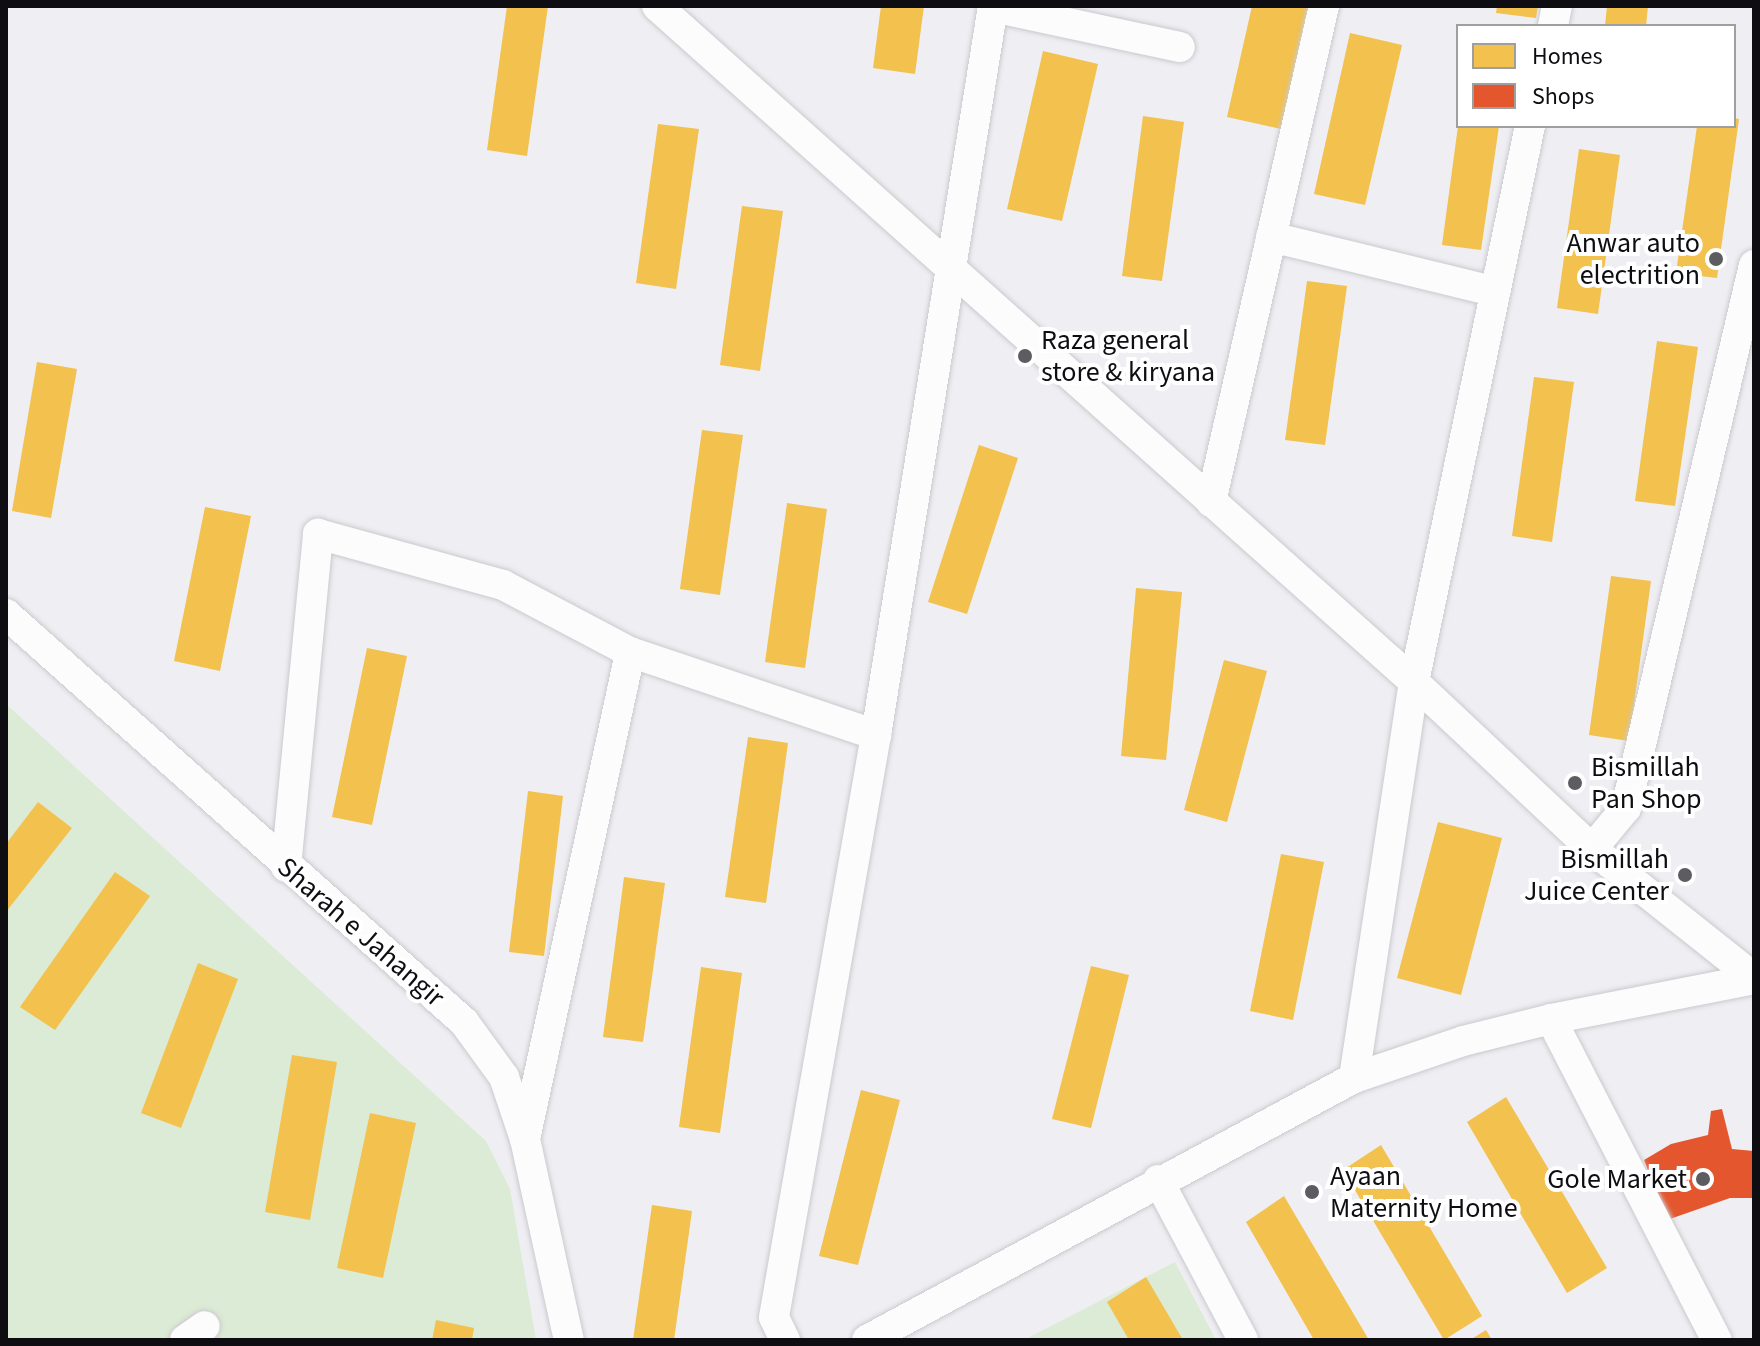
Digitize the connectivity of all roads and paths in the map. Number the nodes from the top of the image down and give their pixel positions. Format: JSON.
{"nodes":[{"id":1,"x":657,"y":6,"type":"edge"},
{"id":2,"x":993,"y":6,"type":"edge"},
{"id":3,"x":1324,"y":6,"type":"edge"},
{"id":4,"x":1180,"y":47,"type":"dead end"},
{"id":5,"x":1530,"y":128,"type":"edge"},
{"id":6,"x":1271,"y":237,"type":"junction"},
{"id":7,"x":1754,"y":265,"type":"edge"},
{"id":8,"x":949,"y":267,"type":"junction"},
{"id":9,"x":1492,"y":291,"type":"junction"},
{"id":10,"x":1211,"y":502,"type":"junction"},
{"id":11,"x":6,"y":614,"type":"edge"},
{"id":12,"x":630,"y":652,"type":"junction"},
{"id":13,"x":1414,"y":682,"type":"junction"},
{"id":14,"x":876,"y":735,"type":"junction"},
{"id":15,"x":1592,"y":849,"type":"junction"},
{"id":16,"x":286,"y":867,"type":"junction"},
{"id":17,"x":1754,"y":978,"type":"edge"},
{"id":18,"x":1551,"y":1019,"type":"junction"},
{"id":19,"x":1354,"y":1078,"type":"junction"},
{"id":20,"x":525,"y":1139,"type":"junction"},
{"id":21,"x":1158,"y":1180,"type":"junction"},
{"id":22,"x":569,"y":1340,"type":"edge"},
{"id":23,"x":785,"y":1340,"type":"edge"},
{"id":24,"x":867,"y":1340,"type":"edge"},
{"id":25,"x":1243,"y":1340,"type":"edge"},
{"id":26,"x":1717,"y":1340,"type":"edge"}],
"edges":[{"from":1,"to":8,"type":"street"},
{"from":2,"to":4,"type":"street"},
{"from":2,"to":8,"type":"street"},
{"from":3,"to":6,"type":"street"},
{"from":5,"to":9,"type":"street"},
{"from":6,"to":9,"type":"street"},
{"from":6,"to":10,"type":"street"},
{"from":7,"to":15,"type":"street"},
{"from":8,"to":10,"type":"street"},
{"from":8,"to":14,"type":"street"},
{"from":9,"to":13,"type":"street"},
{"from":10,"to":13,"type":"street"},
{"from":11,"to":16,"type":"street","name":"Sharah e Jahangir"},
{"from":12,"to":14,"type":"street"},
{"from":12,"to":16,"type":"street"},
{"from":12,"to":20,"type":"street"},
{"from":13,"to":15,"type":"street"},
{"from":13,"to":19,"type":"street"},
{"from":14,"to":23,"type":"street"},
{"from":15,"to":17,"type":"street"},
{"from":16,"to":20,"type":"street","name":"Sharah e Jahangir"},
{"from":17,"to":18,"type":"street"},
{"from":18,"to":19,"type":"street"},
{"from":18,"to":26,"type":"street"},
{"from":19,"to":21,"type":"street"},
{"from":20,"to":22,"type":"street","name":"Sharah e Jahangir"},
{"from":21,"to":24,"type":"street"},
{"from":21,"to":25,"type":"street"}]}
